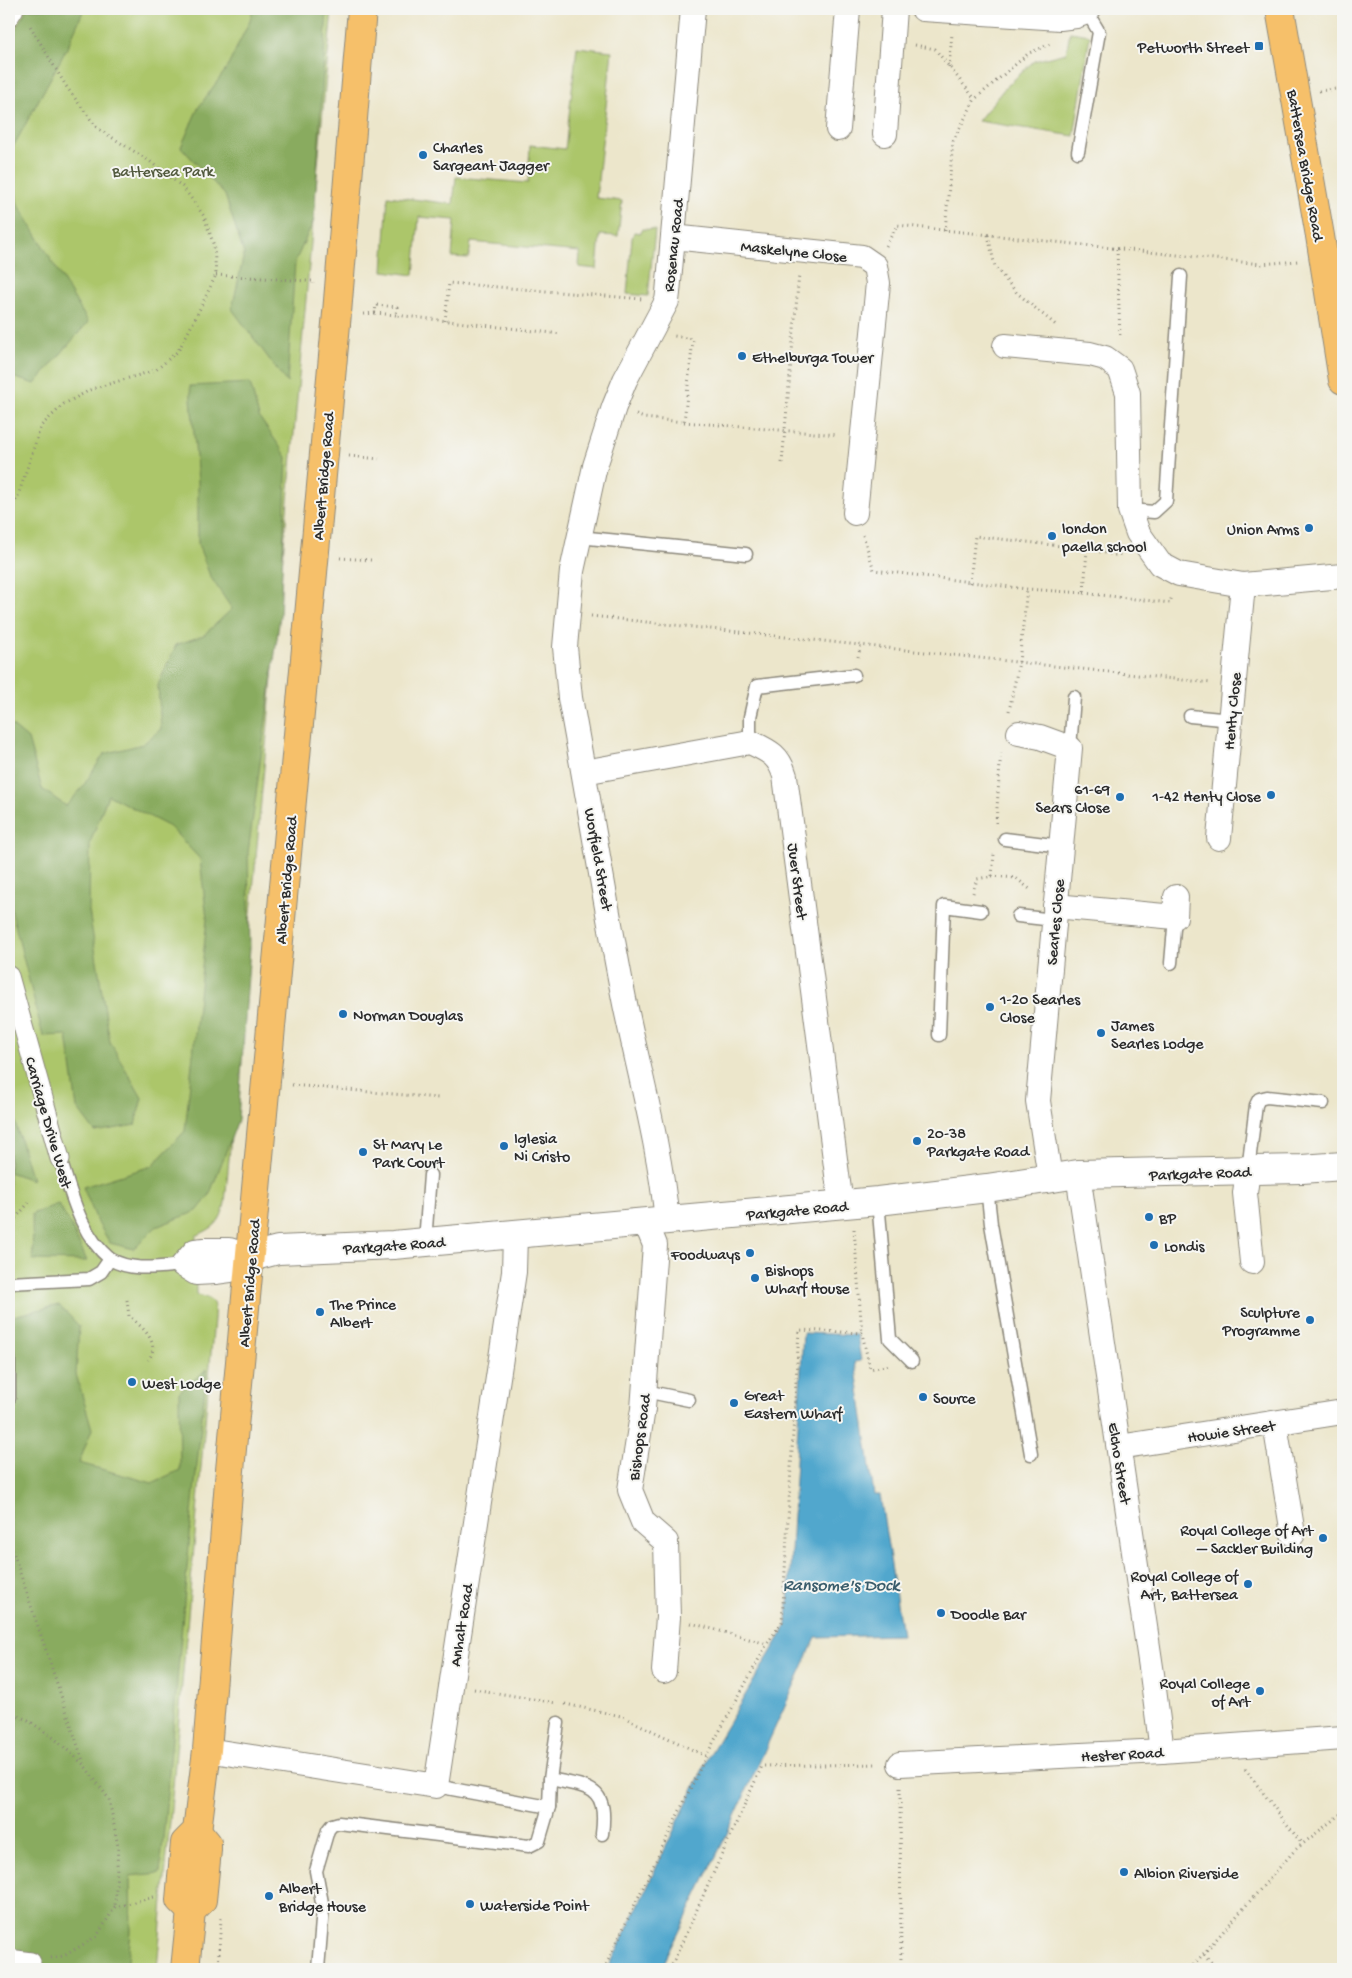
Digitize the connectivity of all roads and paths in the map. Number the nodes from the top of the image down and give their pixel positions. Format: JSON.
{"nodes":[{"id":1,"x":362,"y":9,"type":"edge"},
{"id":2,"x":693,"y":9,"type":"edge"},
{"id":3,"x":848,"y":9,"type":"edge"},
{"id":4,"x":894,"y":9,"type":"edge"},
{"id":5,"x":923,"y":9,"type":"edge"},
{"id":6,"x":1280,"y":9,"type":"edge"},
{"id":7,"x":1088,"y":10,"type":"edge"},
{"id":8,"x":955,"y":11,"type":"junction"},
{"id":9,"x":16,"y":15,"type":"edge"},
{"id":10,"x":1060,"y":18,"type":"junction"},
{"id":11,"x":893,"y":40,"type":"junction"},
{"id":12,"x":949,"y":67,"type":"junction"},
{"id":13,"x":975,"y":99,"type":"junction"},
{"id":14,"x":838,"y":129,"type":"dead end"},
{"id":15,"x":885,"y":134,"type":"dead end"},
{"id":16,"x":1078,"y":152,"type":"dead end"},
{"id":17,"x":945,"y":231,"type":"junction"},
{"id":18,"x":988,"y":235,"type":"junction"},
{"id":19,"x":673,"y":237,"type":"junction"},
{"id":20,"x":1117,"y":249,"type":"junction"},
{"id":21,"x":802,"y":251,"type":"junction"},
{"id":22,"x":1323,"y":257,"type":"junction"},
{"id":23,"x":875,"y":266,"type":"junction"},
{"id":24,"x":216,"y":275,"type":"junction"},
{"id":25,"x":1181,"y":276,"type":"dead end"},
{"id":26,"x":312,"y":291,"type":"dead end"},
{"id":27,"x":375,"y":313,"type":"junction"},
{"id":28,"x":358,"y":314,"type":"dead end"},
{"id":29,"x":396,"y":316,"type":"junction"},
{"id":30,"x":659,"y":316,"type":"junction"},
{"id":31,"x":445,"y":321,"type":"junction"},
{"id":32,"x":561,"y":334,"type":"dead end"},
{"id":33,"x":1006,"y":346,"type":"dead end"},
{"id":34,"x":1090,"y":354,"type":"junction"},
{"id":35,"x":1120,"y":369,"type":"junction"},
{"id":36,"x":1343,"y":380,"type":"edge"},
{"id":37,"x":614,"y":407,"type":"junction"},
{"id":38,"x":684,"y":422,"type":"junction"},
{"id":39,"x":785,"y":430,"type":"junction"},
{"id":40,"x":863,"y":438,"type":"junction"},
{"id":41,"x":782,"y":463,"type":"dead end"},
{"id":42,"x":588,"y":497,"type":"joint"},
{"id":43,"x":1130,"y":510,"type":"junction"},
{"id":44,"x":856,"y":513,"type":"joint"},
{"id":45,"x":9,"y":514,"type":"edge"},
{"id":46,"x":579,"y":537,"type":"junction"},
{"id":47,"x":1087,"y":549,"type":"junction"},
{"id":48,"x":1149,"y":550,"type":"junction"},
{"id":49,"x":746,"y":554,"type":"dead end"},
{"id":50,"x":1179,"y":574,"type":"junction"},
{"id":51,"x":1343,"y":576,"type":"edge"},
{"id":52,"x":970,"y":583,"type":"junction"},
{"id":53,"x":1243,"y":585,"type":"junction"},
{"id":54,"x":1027,"y":589,"type":"junction"},
{"id":55,"x":1084,"y":592,"type":"junction"},
{"id":56,"x":568,"y":614,"type":"junction"},
{"id":57,"x":1019,"y":662,"type":"junction"},
{"id":58,"x":854,"y":674,"type":"dead end"},
{"id":59,"x":1234,"y":685,"type":"junction"},
{"id":60,"x":1074,"y":696,"type":"dead end"},
{"id":61,"x":1190,"y":716,"type":"dead end"},
{"id":62,"x":1231,"y":720,"type":"junction"},
{"id":63,"x":1012,"y":731,"type":"junction"},
{"id":64,"x":750,"y":742,"type":"junction"},
{"id":65,"x":1070,"y":748,"type":"junction"},
{"id":66,"x":584,"y":772,"type":"junction"},
{"id":67,"x":996,"y":827,"type":"dead end"},
{"id":68,"x":1219,"y":838,"type":"dead end"},
{"id":69,"x":1005,"y":839,"type":"dead end"},
{"id":70,"x":1061,"y":846,"type":"junction"},
{"id":71,"x":994,"y":847,"type":"dead end"},
{"id":72,"x":992,"y":876,"type":"junction"},
{"id":73,"x":971,"y":898,"type":"dead end"},
{"id":74,"x":1176,"y":907,"type":"joint"},
{"id":75,"x":1048,"y":908,"type":"junction"},
{"id":76,"x":981,"y":911,"type":"dead end"},
{"id":77,"x":1018,"y":916,"type":"dead end"},
{"id":78,"x":1171,"y":963,"type":"dead end"},
{"id":79,"x":9,"y":976,"type":"edge"},
{"id":80,"x":939,"y":1035,"type":"dead end"},
{"id":81,"x":266,"y":1082,"type":"junction"},
{"id":82,"x":438,"y":1098,"type":"dead end"},
{"id":83,"x":1324,"y":1102,"type":"dead end"},
{"id":84,"x":60,"y":1159,"type":"joint"},
{"id":85,"x":1343,"y":1166,"type":"edge"},
{"id":86,"x":1248,"y":1170,"type":"junction"},
{"id":87,"x":1078,"y":1174,"type":"junction"},
{"id":88,"x":430,"y":1175,"type":"dead end"},
{"id":89,"x":1050,"y":1177,"type":"junction"},
{"id":90,"x":987,"y":1188,"type":"junction"},
{"id":91,"x":31,"y":1200,"type":"dead end"},
{"id":92,"x":878,"y":1201,"type":"junction"},
{"id":93,"x":847,"y":1216,"type":"junction"},
{"id":94,"x":656,"y":1222,"type":"junction"},
{"id":95,"x":9,"y":1226,"type":"edge"},
{"id":96,"x":515,"y":1235,"type":"junction"},
{"id":97,"x":425,"y":1242,"type":"junction"},
{"id":98,"x":251,"y":1257,"type":"junction"},
{"id":99,"x":110,"y":1259,"type":"junction"},
{"id":100,"x":1252,"y":1262,"type":"dead end"},
{"id":101,"x":183,"y":1265,"type":"joint"},
{"id":102,"x":9,"y":1283,"type":"edge"},
{"id":103,"x":127,"y":1300,"type":"dead end"},
{"id":104,"x":862,"y":1333,"type":"junction"},
{"id":105,"x":9,"y":1355,"type":"edge"},
{"id":106,"x":148,"y":1360,"type":"dead end"},
{"id":107,"x":912,"y":1361,"type":"joint"},
{"id":108,"x":645,"y":1391,"type":"junction"},
{"id":109,"x":9,"y":1398,"type":"edge"},
{"id":110,"x":689,"y":1400,"type":"dead end"},
{"id":111,"x":1343,"y":1412,"type":"edge"},
{"id":112,"x":1275,"y":1424,"type":"junction"},
{"id":113,"x":1119,"y":1447,"type":"junction"},
{"id":114,"x":1031,"y":1454,"type":"dead end"},
{"id":115,"x":1293,"y":1534,"type":"dead end"},
{"id":116,"x":9,"y":1540,"type":"edge"},
{"id":117,"x":668,"y":1617,"type":"junction"},
{"id":118,"x":767,"y":1644,"type":"junction"},
{"id":119,"x":664,"y":1671,"type":"dead end"},
{"id":120,"x":451,"y":1686,"type":"junction"},
{"id":121,"x":9,"y":1713,"type":"edge"},
{"id":122,"x":558,"y":1723,"type":"dead end"},
{"id":123,"x":1343,"y":1738,"type":"edge"},
{"id":124,"x":1227,"y":1746,"type":"junction"},
{"id":125,"x":207,"y":1750,"type":"junction"},
{"id":126,"x":1162,"y":1751,"type":"junction"},
{"id":127,"x":706,"y":1756,"type":"junction"},
{"id":128,"x":900,"y":1764,"type":"junction"},
{"id":129,"x":84,"y":1765,"type":"junction"},
{"id":130,"x":550,"y":1779,"type":"junction"},
{"id":131,"x":436,"y":1786,"type":"junction"},
{"id":132,"x":549,"y":1808,"type":"junction"},
{"id":133,"x":1343,"y":1812,"type":"edge"},
{"id":134,"x":602,"y":1834,"type":"dead end"},
{"id":135,"x":1302,"y":1844,"type":"junction"},
{"id":136,"x":156,"y":1897,"type":"dead end"},
{"id":137,"x":115,"y":1907,"type":"junction"},
{"id":138,"x":222,"y":1916,"type":"dead end"},
{"id":139,"x":1204,"y":1954,"type":"junction"},
{"id":140,"x":9,"y":1959,"type":"edge"},
{"id":141,"x":30,"y":1962,"type":"joint"},
{"id":142,"x":186,"y":1969,"type":"edge"},
{"id":143,"x":218,"y":1969,"type":"edge"},
{"id":144,"x":318,"y":1969,"type":"edge"},
{"id":145,"x":604,"y":1969,"type":"edge"},
{"id":146,"x":670,"y":1969,"type":"edge"},
{"id":147,"x":901,"y":1969,"type":"edge"},
{"id":148,"x":1190,"y":1969,"type":"edge"},
{"id":149,"x":1217,"y":1969,"type":"edge"}],
"edges":[{"from":1,"to":81,"type":"main road","name":"Albert Bridge Road"},
{"from":2,"to":19,"type":"street","name":"Rosenau Road"},
{"from":3,"to":14,"type":"street"},
{"from":4,"to":11,"type":"street"},
{"from":5,"to":8,"type":"street"},
{"from":6,"to":22,"type":"main road","name":"Battersea Bridge Road"},
{"from":7,"to":10,"type":"street"},
{"from":7,"to":16,"type":"lane"},
{"from":8,"to":10,"type":"street"},
{"from":8,"to":12,"type":"path"},
{"from":9,"to":24,"type":"path"},
{"from":10,"to":13,"type":"path"},
{"from":11,"to":12,"type":"path"},
{"from":11,"to":15,"type":"street"},
{"from":12,"to":13,"type":"path"},
{"from":13,"to":17,"type":"path"},
{"from":17,"to":18,"type":"path"},
{"from":17,"to":23,"type":"path"},
{"from":18,"to":20,"type":"path"},
{"from":18,"to":34,"type":"path"},
{"from":19,"to":21,"type":"street","name":"Maskelyne Close"},
{"from":19,"to":30,"type":"street","name":"Rosenau Road"},
{"from":20,"to":22,"type":"path"},
{"from":20,"to":35,"type":"path"},
{"from":21,"to":23,"type":"street","name":"Maskelyne Close"},
{"from":21,"to":39,"type":"path"},
{"from":22,"to":36,"type":"main road","name":"Battersea Bridge Road"},
{"from":23,"to":40,"type":"street"},
{"from":24,"to":26,"type":"path"},
{"from":24,"to":45,"type":"path"},
{"from":25,"to":43,"type":"lane"},
{"from":27,"to":28,"type":"path"},
{"from":27,"to":29,"type":"path"},
{"from":27,"to":29,"type":"path"},
{"from":29,"to":31,"type":"path"},
{"from":30,"to":31,"type":"path"},
{"from":30,"to":37,"type":"street","name":"Rosenau Road"},
{"from":30,"to":38,"type":"path"},
{"from":31,"to":32,"type":"path"},
{"from":33,"to":34,"type":"street"},
{"from":34,"to":35,"type":"street"},
{"from":35,"to":43,"type":"street"},
{"from":37,"to":38,"type":"path"},
{"from":37,"to":42,"type":"street","name":"Rosenau Road"},
{"from":38,"to":39,"type":"path"},
{"from":39,"to":40,"type":"path"},
{"from":39,"to":41,"type":"path"},
{"from":40,"to":44,"type":"street"},
{"from":42,"to":46,"type":"street","name":"Worfield Street"},
{"from":43,"to":48,"type":"street"},
{"from":44,"to":52,"type":"path"},
{"from":46,"to":49,"type":"lane"},
{"from":46,"to":56,"type":"street","name":"Worfield Street"},
{"from":47,"to":48,"type":"path"},
{"from":47,"to":52,"type":"path"},
{"from":47,"to":55,"type":"path"},
{"from":48,"to":50,"type":"street"},
{"from":50,"to":53,"type":"street"},
{"from":50,"to":55,"type":"path"},
{"from":51,"to":53,"type":"street"},
{"from":52,"to":54,"type":"path"},
{"from":53,"to":59,"type":"street","name":"Henty Close"},
{"from":54,"to":55,"type":"path"},
{"from":54,"to":57,"type":"path"},
{"from":56,"to":57,"type":"path"},
{"from":56,"to":66,"type":"street","name":"Worfield Street"},
{"from":57,"to":59,"type":"path"},
{"from":57,"to":63,"type":"path"},
{"from":58,"to":64,"type":"lane"},
{"from":59,"to":62,"type":"street","name":"Henty Close"},
{"from":60,"to":65,"type":"lane"},
{"from":61,"to":62,"type":"lane"},
{"from":62,"to":68,"type":"street","name":"Henty Close"},
{"from":63,"to":65,"type":"street"},
{"from":63,"to":67,"type":"path"},
{"from":64,"to":66,"type":"street"},
{"from":64,"to":93,"type":"street","name":"Juer Street"},
{"from":65,"to":70,"type":"street","name":"Searles Close"},
{"from":66,"to":94,"type":"street","name":"Worfield Street"},
{"from":69,"to":70,"type":"lane"},
{"from":70,"to":75,"type":"street","name":"Searles Close"},
{"from":71,"to":72,"type":"path"},
{"from":72,"to":73,"type":"path"},
{"from":72,"to":75,"type":"path"},
{"from":74,"to":75,"type":"street"},
{"from":74,"to":78,"type":"lane"},
{"from":75,"to":77,"type":"lane"},
{"from":75,"to":89,"type":"street","name":"Searles Close"},
{"from":76,"to":80,"type":"lane"},
{"from":79,"to":84,"type":"street","name":"Carriage Drive West"},
{"from":81,"to":82,"type":"path"},
{"from":81,"to":98,"type":"main road","name":"Albert Bridge Road"},
{"from":83,"to":86,"type":"lane"},
{"from":84,"to":99,"type":"lane","name":"Carriage Drive West"},
{"from":85,"to":86,"type":"street","name":"Parkgate Road"},
{"from":86,"to":87,"type":"street","name":"Parkgate Road"},
{"from":86,"to":100,"type":"street"},
{"from":87,"to":89,"type":"street","name":"Parkgate Road"},
{"from":87,"to":113,"type":"street","name":"Elcho Street"},
{"from":88,"to":97,"type":"lane"},
{"from":89,"to":90,"type":"street","name":"Parkgate Road"},
{"from":90,"to":92,"type":"street","name":"Parkgate Road"},
{"from":90,"to":114,"type":"lane"},
{"from":91,"to":95,"type":"path"},
{"from":92,"to":93,"type":"street","name":"Parkgate Road"},
{"from":92,"to":107,"type":"lane"},
{"from":93,"to":94,"type":"street","name":"Parkgate Road"},
{"from":93,"to":104,"type":"path"},
{"from":94,"to":96,"type":"street","name":"Parkgate Road"},
{"from":94,"to":108,"type":"street","name":"Bishops Road"},
{"from":96,"to":97,"type":"street","name":"Parkgate Road"},
{"from":96,"to":120,"type":"street","name":"Anhalt Road"},
{"from":97,"to":98,"type":"street","name":"Parkgate Road"},
{"from":98,"to":101,"type":"street"},
{"from":98,"to":125,"type":"main road","name":"Albert Bridge Road"},
{"from":99,"to":101,"type":"lane"},
{"from":99,"to":102,"type":"lane"},
{"from":103,"to":106,"type":"path"},
{"from":104,"to":107,"type":"path"},
{"from":104,"to":118,"type":"path"},
{"from":105,"to":109,"type":"lane"},
{"from":108,"to":110,"type":"lane"},
{"from":108,"to":117,"type":"street","name":"Bishops Road"},
{"from":111,"to":112,"type":"street","name":"Howie Street"},
{"from":112,"to":113,"type":"street","name":"Howie Street"},
{"from":112,"to":115,"type":"street"},
{"from":113,"to":126,"type":"street","name":"Elcho Street"},
{"from":116,"to":129,"type":"path"},
{"from":117,"to":118,"type":"path"},
{"from":117,"to":119,"type":"street","name":"Bishops Road"},
{"from":118,"to":127,"type":"path"},
{"from":120,"to":127,"type":"path"},
{"from":120,"to":131,"type":"street","name":"Anhalt Road"},
{"from":121,"to":129,"type":"path"},
{"from":122,"to":130,"type":"lane"},
{"from":123,"to":124,"type":"street","name":"Hester Road"},
{"from":124,"to":126,"type":"street","name":"Hester Road"},
{"from":124,"to":135,"type":"path"},
{"from":125,"to":131,"type":"street"},
{"from":125,"to":142,"type":"main road","name":"Albert Bridge Road"},
{"from":126,"to":128,"type":"street","name":"Hester Road"},
{"from":127,"to":145,"type":"path"},
{"from":128,"to":146,"type":"path"},
{"from":128,"to":147,"type":"path"},
{"from":129,"to":137,"type":"path"},
{"from":130,"to":132,"type":"lane"},
{"from":130,"to":134,"type":"lane"},
{"from":131,"to":132,"type":"lane"},
{"from":132,"to":144,"type":"lane"},
{"from":133,"to":135,"type":"path"},
{"from":135,"to":139,"type":"path"},
{"from":136,"to":137,"type":"path"},
{"from":137,"to":141,"type":"path"},
{"from":138,"to":143,"type":"path"},
{"from":139,"to":148,"type":"path"},
{"from":139,"to":149,"type":"path"},
{"from":140,"to":141,"type":"street"}]}
